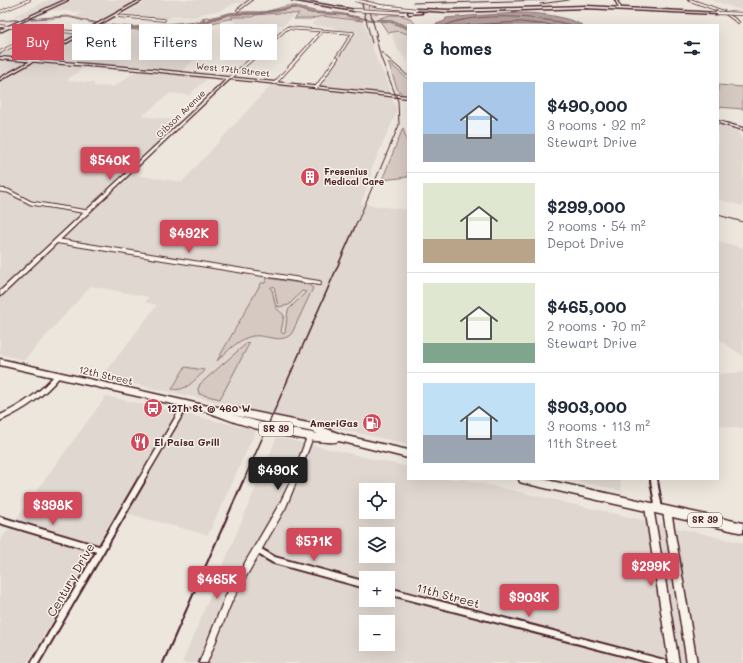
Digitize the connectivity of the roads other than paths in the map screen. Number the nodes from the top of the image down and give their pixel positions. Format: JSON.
{"nodes":[{"id":1,"x":29,"y":0,"type":"edge"},
{"id":2,"x":67,"y":0,"type":"edge"},
{"id":3,"x":142,"y":0,"type":"edge"},
{"id":4,"x":146,"y":0,"type":"edge"},
{"id":5,"x":251,"y":0,"type":"edge"},
{"id":6,"x":293,"y":0,"type":"edge"},
{"id":7,"x":355,"y":0,"type":"edge"},
{"id":8,"x":612,"y":0,"type":"edge"},
{"id":9,"x":617,"y":0,"type":"edge"},
{"id":10,"x":689,"y":0,"type":"edge"},
{"id":11,"x":550,"y":8,"type":"junction"},
{"id":12,"x":620,"y":8,"type":"junction"},
{"id":13,"x":238,"y":10,"type":"dead end"},
{"id":14,"x":0,"y":12,"type":"edge"},
{"id":15,"x":622,"y":12,"type":"dead end"},
{"id":16,"x":743,"y":14,"type":"edge"},
{"id":17,"x":116,"y":16,"type":"junction"},
{"id":18,"x":164,"y":20,"type":"dead end"},
{"id":19,"x":738,"y":22,"type":"dead end"},
{"id":20,"x":100,"y":24,"type":"edge"},
{"id":21,"x":0,"y":26,"type":"edge"},
{"id":22,"x":11,"y":26,"type":"junction"},
{"id":23,"x":322,"y":30,"type":"junction"},
{"id":24,"x":0,"y":31,"type":"edge"},
{"id":25,"x":72,"y":39,"type":"edge"},
{"id":26,"x":12,"y":46,"type":"edge"},
{"id":27,"x":0,"y":52,"type":"edge"},
{"id":28,"x":0,"y":58,"type":"edge"},
{"id":29,"x":32,"y":61,"type":"junction"},
{"id":30,"x":230,"y":78,"type":"junction"},
{"id":31,"x":0,"y":79,"type":"edge"},
{"id":32,"x":275,"y":83,"type":"junction"},
{"id":33,"x":316,"y":88,"type":"junction"},
{"id":34,"x":407,"y":97,"type":"edge"},
{"id":35,"x":719,"y":122,"type":"edge"},
{"id":36,"x":743,"y":129,"type":"edge"},
{"id":37,"x":0,"y":190,"type":"edge"},
{"id":38,"x":88,"y":212,"type":"junction"},
{"id":39,"x":57,"y":241,"type":"junction"},
{"id":40,"x":319,"y":283,"type":"dead end"},
{"id":41,"x":0,"y":294,"type":"edge"},
{"id":42,"x":0,"y":362,"type":"edge"},
{"id":43,"x":58,"y":375,"type":"junction"},
{"id":44,"x":186,"y":404,"type":"junction"},
{"id":45,"x":208,"y":409,"type":"junction"},
{"id":46,"x":0,"y":418,"type":"edge"},
{"id":47,"x":310,"y":437,"type":"junction"},
{"id":48,"x":346,"y":440,"type":"junction"},
{"id":49,"x":407,"y":454,"type":"edge"},
{"id":50,"x":527,"y":480,"type":"edge"},
{"id":51,"x":654,"y":480,"type":"edge"},
{"id":52,"x":658,"y":509,"type":"junction"},
{"id":53,"x":0,"y":520,"type":"edge"},
{"id":54,"x":743,"y":528,"type":"edge"},
{"id":55,"x":101,"y":550,"type":"junction"},
{"id":56,"x":257,"y":550,"type":"junction"},
{"id":57,"x":359,"y":584,"type":"edge"},
{"id":58,"x":395,"y":593,"type":"edge"},
{"id":59,"x":35,"y":663,"type":"edge"},
{"id":60,"x":203,"y":663,"type":"edge"},
{"id":61,"x":664,"y":663,"type":"edge"},
{"id":62,"x":674,"y":663,"type":"edge"},
{"id":63,"x":692,"y":663,"type":"edge"}],
"edges":[{"from":1,"to":14,"type":"street"},
{"from":2,"to":22,"type":"street"},
{"from":3,"to":17,"type":"main road"},
{"from":4,"to":17,"type":"main road"},
{"from":5,"to":13,"type":"street"},
{"from":6,"to":11,"type":"main road","bridge":true},
{"from":7,"to":11,"type":"main road","bridge":true},
{"from":8,"to":9,"type":"street"},
{"from":9,"to":12,"type":"street"},
{"from":10,"to":19,"type":"street"},
{"from":11,"to":12,"type":"main road"},
{"from":12,"to":15,"type":"street"},
{"from":12,"to":16,"type":"main road","bridge":true},
{"from":17,"to":18,"type":"street"},
{"from":17,"to":20,"type":"main road"},
{"from":21,"to":22,"type":"street"},
{"from":22,"to":24,"type":"street"},
{"from":23,"to":30,"type":"street","name":"Gibson Avenue"},
{"from":23,"to":32,"type":"street"},
{"from":23,"to":33,"type":"street"},
{"from":25,"to":29,"type":"main road"},
{"from":26,"to":27,"type":"street"},
{"from":28,"to":29,"type":"street","name":"West 17th Street"},
{"from":29,"to":30,"type":"street","name":"West 17th Street"},
{"from":29,"to":31,"type":"main road"},
{"from":30,"to":32,"type":"street","name":"West 17th Street"},
{"from":30,"to":38,"type":"street","name":"Gibson Avenue"},
{"from":32,"to":33,"type":"street","name":"West 17th Street"},
{"from":33,"to":34,"type":"street","name":"West 17th Street"},
{"from":35,"to":36,"type":"street"},
{"from":37,"to":38,"type":"street"},
{"from":38,"to":39,"type":"street","name":"Gibson Avenue"},
{"from":39,"to":40,"type":"street"},
{"from":39,"to":41,"type":"street","name":"Gibson Avenue"},
{"from":42,"to":43,"type":"main road","name":"12th Street","number":"SR 39"},
{"from":43,"to":44,"type":"main road","name":"12th Street","number":"SR 39"},
{"from":43,"to":46,"type":"street"},
{"from":44,"to":45,"type":"main road","name":"12th Street","number":"SR 39"},
{"from":44,"to":55,"type":"street","name":"Century Drive"},
{"from":45,"to":47,"type":"main road","name":"12th Street","number":"SR 39"},
{"from":45,"to":48,"type":"main road","name":"12th Street","number":"SR 39"},
{"from":47,"to":48,"type":"main road","name":"12th Street","number":"SR 39"},
{"from":47,"to":56,"type":"street"},
{"from":48,"to":49,"type":"main road","name":"12th Street","number":"SR 39"},
{"from":50,"to":52,"type":"main road","number":"SR 39"},
{"from":51,"to":52,"type":"street"},
{"from":52,"to":54,"type":"main road","number":"SR 39"},
{"from":52,"to":62,"type":"main road"},
{"from":52,"to":63,"type":"main road"},
{"from":53,"to":55,"type":"street"},
{"from":55,"to":59,"type":"street","name":"Century Drive"},
{"from":56,"to":57,"type":"street"},
{"from":56,"to":60,"type":"street"},
{"from":58,"to":61,"type":"street","name":"11th Street"}]}
